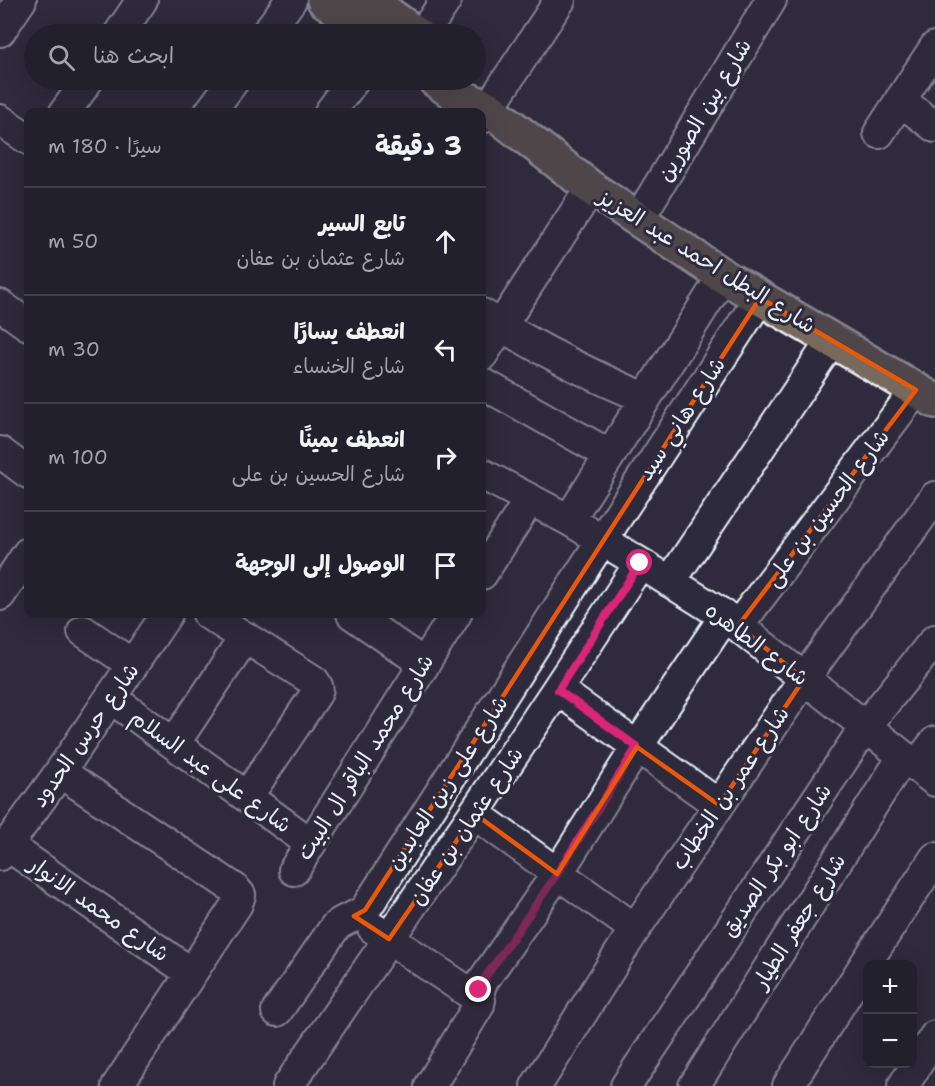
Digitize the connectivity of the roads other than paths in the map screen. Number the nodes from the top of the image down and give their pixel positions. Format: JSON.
{"nodes":[{"id":1,"x":21,"y":0,"type":"edge"},
{"id":2,"x":142,"y":0,"type":"edge"},
{"id":3,"x":291,"y":0,"type":"edge"},
{"id":4,"x":324,"y":0,"type":"edge"},
{"id":5,"x":369,"y":0,"type":"edge"},
{"id":6,"x":446,"y":0,"type":"edge"},
{"id":7,"x":560,"y":0,"type":"edge"},
{"id":8,"x":758,"y":5,"type":"edge"},
{"id":9,"x":126,"y":24,"type":"edge"},
{"id":10,"x":273,"y":24,"type":"edge"},
{"id":11,"x":358,"y":24,"type":"edge"},
{"id":12,"x":402,"y":24,"type":"edge"},
{"id":13,"x":430,"y":24,"type":"edge"},
{"id":14,"x":0,"y":31,"type":"edge"},
{"id":15,"x":935,"y":46,"type":"edge"},
{"id":16,"x":81,"y":90,"type":"edge"},
{"id":17,"x":226,"y":90,"type":"edge"},
{"id":18,"x":346,"y":90,"type":"edge"},
{"id":19,"x":449,"y":90,"type":"edge"},
{"id":20,"x":474,"y":90,"type":"edge"},
{"id":21,"x":900,"y":100,"type":"junction"},
{"id":22,"x":68,"y":108,"type":"edge"},
{"id":23,"x":213,"y":108,"type":"edge"},
{"id":24,"x":333,"y":108,"type":"edge"},
{"id":25,"x":477,"y":108,"type":"edge"},
{"id":26,"x":483,"y":108,"type":"edge"},
{"id":27,"x":486,"y":111,"type":"edge"},
{"id":28,"x":486,"y":114,"type":"edge"},
{"id":29,"x":0,"y":121,"type":"edge"},
{"id":30,"x":935,"y":127,"type":"edge"},
{"id":31,"x":879,"y":133,"type":"dead end"},
{"id":32,"x":24,"y":136,"type":"edge"},
{"id":33,"x":591,"y":188,"type":"junction"},
{"id":34,"x":638,"y":220,"type":"junction"},
{"id":35,"x":723,"y":276,"type":"junction"},
{"id":36,"x":760,"y":298,"type":"junction"},
{"id":37,"x":0,"y":305,"type":"edge"},
{"id":38,"x":491,"y":320,"type":"edge"},
{"id":39,"x":24,"y":322,"type":"edge"},
{"id":40,"x":486,"y":339,"type":"edge"},
{"id":41,"x":832,"y":340,"type":"junction"},
{"id":42,"x":486,"y":384,"type":"edge"},
{"id":43,"x":926,"y":396,"type":"edge"},
{"id":44,"x":645,"y":398,"type":"junction"},
{"id":45,"x":0,"y":452,"type":"edge"},
{"id":46,"x":609,"y":455,"type":"junction"},
{"id":47,"x":24,"y":470,"type":"edge"},
{"id":48,"x":486,"y":476,"type":"edge"},
{"id":49,"x":935,"y":497,"type":"edge"},
{"id":50,"x":530,"y":499,"type":"junction"},
{"id":51,"x":568,"y":520,"type":"junction"},
{"id":52,"x":602,"y":540,"type":"junction"},
{"id":53,"x":24,"y":559,"type":"edge"},
{"id":54,"x":640,"y":563,"type":"junction"},
{"id":55,"x":486,"y":568,"type":"edge"},
{"id":56,"x":670,"y":582,"type":"junction"},
{"id":57,"x":0,"y":595,"type":"edge"},
{"id":58,"x":164,"y":618,"type":"edge"},
{"id":59,"x":214,"y":618,"type":"edge"},
{"id":60,"x":358,"y":618,"type":"edge"},
{"id":61,"x":453,"y":618,"type":"edge"},
{"id":62,"x":731,"y":621,"type":"junction"},
{"id":63,"x":83,"y":631,"type":"dead end"},
{"id":64,"x":245,"y":637,"type":"junction"},
{"id":65,"x":935,"y":640,"type":"edge"},
{"id":66,"x":423,"y":663,"type":"junction"},
{"id":67,"x":134,"y":664,"type":"junction"},
{"id":68,"x":804,"y":679,"type":"junction"},
{"id":69,"x":558,"y":690,"type":"junction"},
{"id":70,"x":111,"y":698,"type":"junction"},
{"id":71,"x":865,"y":727,"type":"junction"},
{"id":72,"x":935,"y":742,"type":"edge"},
{"id":73,"x":174,"y":744,"type":"junction"},
{"id":74,"x":637,"y":747,"type":"junction"},
{"id":75,"x":918,"y":768,"type":"edge"},
{"id":76,"x":60,"y":772,"type":"junction"},
{"id":77,"x":247,"y":797,"type":"junction"},
{"id":78,"x":719,"y":805,"type":"junction"},
{"id":79,"x":475,"y":814,"type":"junction"},
{"id":80,"x":310,"y":843,"type":"junction"},
{"id":81,"x":4,"y":850,"type":"edge"},
{"id":82,"x":935,"y":858,"type":"edge"},
{"id":83,"x":294,"y":870,"type":"dead end"},
{"id":84,"x":557,"y":874,"type":"junction"},
{"id":85,"x":354,"y":916,"type":"junction"},
{"id":86,"x":635,"y":929,"type":"junction"},
{"id":87,"x":389,"y":939,"type":"junction"},
{"id":88,"x":191,"y":973,"type":"junction"},
{"id":89,"x":480,"y":1000,"type":"junction"},
{"id":90,"x":277,"y":1011,"type":"dead end"},
{"id":91,"x":935,"y":1036,"type":"edge"},
{"id":92,"x":117,"y":1086,"type":"edge"},
{"id":93,"x":288,"y":1086,"type":"edge"},
{"id":94,"x":430,"y":1086,"type":"edge"},
{"id":95,"x":536,"y":1086,"type":"edge"},
{"id":96,"x":626,"y":1086,"type":"edge"},
{"id":97,"x":694,"y":1086,"type":"edge"},
{"id":98,"x":788,"y":1086,"type":"edge"},
{"id":99,"x":903,"y":1086,"type":"edge"}],
"edges":[{"from":1,"to":14,"type":"street"},
{"from":2,"to":9,"type":"street"},
{"from":3,"to":10,"type":"street"},
{"from":4,"to":11,"type":"main road"},
{"from":5,"to":12,"type":"main road"},
{"from":6,"to":13,"type":"street"},
{"from":7,"to":27,"type":"street"},
{"from":8,"to":34,"type":"street","name":"شارع بين الصورين"},
{"from":15,"to":21,"type":"street"},
{"from":16,"to":22,"type":"street"},
{"from":17,"to":23,"type":"street"},
{"from":18,"to":24,"type":"street"},
{"from":19,"to":25,"type":"main road","name":"شارع البطل احمد عبد العزيز"},
{"from":20,"to":26,"type":"main road","name":"شارع البطل احمد عبد العزيز"},
{"from":21,"to":30,"type":"street"},
{"from":21,"to":31,"type":"street"},
{"from":28,"to":33,"type":"main road","name":"شارع البطل احمد عبد العزيز"},
{"from":29,"to":32,"type":"street"},
{"from":33,"to":34,"type":"main road","name":"شارع البطل احمد عبد العزيز"},
{"from":33,"to":38,"type":"street"},
{"from":34,"to":35,"type":"main road","name":"شارع البطل احمد عبد العزيز"},
{"from":35,"to":36,"type":"main road","name":"شارع البطل احمد عبد العزيز"},
{"from":35,"to":44,"type":"street"},
{"from":36,"to":41,"type":"main road","name":"شارع البطل احمد عبد العزيز"},
{"from":36,"to":52,"type":"street","name":"شارع هاني سيد"},
{"from":37,"to":39,"type":"street"},
{"from":38,"to":40,"type":"street"},
{"from":38,"to":44,"type":"street"},
{"from":41,"to":43,"type":"main road","name":"شارع البطل احمد عبد العزيز"},
{"from":41,"to":56,"type":"street"},
{"from":42,"to":46,"type":"street"},
{"from":43,"to":62,"type":"street","name":"شارع الحسين بن على"},
{"from":44,"to":46,"type":"street"},
{"from":45,"to":47,"type":"street"},
{"from":46,"to":51,"type":"street"},
{"from":48,"to":50,"type":"street","name":"شارع الطاهره"},
{"from":49,"to":68,"type":"street","name":"شارع عمر بن الخطاب"},
{"from":50,"to":51,"type":"street","name":"شارع الطاهره"},
{"from":50,"to":55,"type":"street"},
{"from":51,"to":52,"type":"street","name":"شارع الطاهره"},
{"from":52,"to":54,"type":"street","name":"شارع الطاهره"},
{"from":52,"to":85,"type":"street","name":"شارع على زين العابدين"},
{"from":53,"to":57,"type":"street"},
{"from":54,"to":56,"type":"street","name":"شارع الطاهره"},
{"from":54,"to":69,"type":"street","name":"شارع عثمان بن عفان"},
{"from":56,"to":62,"type":"street","name":"شارع الطاهره"},
{"from":58,"to":67,"type":"street","name":"شارع حرس الحدود"},
{"from":59,"to":64,"type":"street"},
{"from":60,"to":66,"type":"street"},
{"from":61,"to":66,"type":"street","name":"شارع محمد الباقر ال البيت"},
{"from":62,"to":68,"type":"street","name":"شارع الطاهره"},
{"from":62,"to":74,"type":"street","name":"شارع الحسين بن على"},
{"from":63,"to":67,"type":"street"},
{"from":64,"to":73,"type":"street"},
{"from":64,"to":77,"type":"street"},
{"from":65,"to":71,"type":"street","name":"شارع ابو بكر الصديق"},
{"from":66,"to":80,"type":"street","name":"شارع محمد الباقر ال البيت"},
{"from":67,"to":70,"type":"street","name":"شارع حرس الحدود"},
{"from":68,"to":71,"type":"street","name":"شارع الطاهره"},
{"from":68,"to":78,"type":"street","name":"شارع عمر بن الخطاب"},
{"from":69,"to":74,"type":"street"},
{"from":69,"to":79,"type":"street","name":"شارع عثمان بن عفان"},
{"from":70,"to":73,"type":"street","name":"شارع على عبد السلام"},
{"from":70,"to":76,"type":"street","name":"شارع حرس الحدود"},
{"from":71,"to":75,"type":"street","name":"شارع الطاهره"},
{"from":71,"to":96,"type":"street","name":"شارع ابو بكر الصديق"},
{"from":72,"to":75,"type":"street","name":"شارع جعفر الطيار"},
{"from":73,"to":77,"type":"street","name":"شارع على عبد السلام"},
{"from":74,"to":78,"type":"street"},
{"from":74,"to":84,"type":"street","name":"شارع الحسين بن على"},
{"from":75,"to":97,"type":"street","name":"شارع جعفر الطيار"},
{"from":76,"to":81,"type":"street","name":"شارع حرس الحدود"},
{"from":76,"to":88,"type":"street"},
{"from":77,"to":80,"type":"street","name":"شارع على عبد السلام"},
{"from":78,"to":86,"type":"street","name":"شارع عمر بن الخطاب"},
{"from":79,"to":84,"type":"street"},
{"from":79,"to":87,"type":"street","name":"شارع عثمان بن عفان"},
{"from":80,"to":83,"type":"street","name":"شارع محمد الباقر ال البيت"},
{"from":81,"to":88,"type":"street","name":"شارع محمد الانوار"},
{"from":82,"to":98,"type":"street"},
{"from":84,"to":86,"type":"street"},
{"from":84,"to":89,"type":"street","name":"شارع الحسين بن على"},
{"from":85,"to":87,"type":"street"},
{"from":85,"to":90,"type":"street","name":"شارع على زين العابدين"},
{"from":86,"to":95,"type":"street","name":"شارع عمر بن الخطاب"},
{"from":87,"to":89,"type":"street"},
{"from":87,"to":93,"type":"street","name":"شارع عثمان بن عفان"},
{"from":88,"to":92,"type":"street"},
{"from":89,"to":94,"type":"street","name":"شارع الحسين بن على"},
{"from":91,"to":99,"type":"street"}]}
